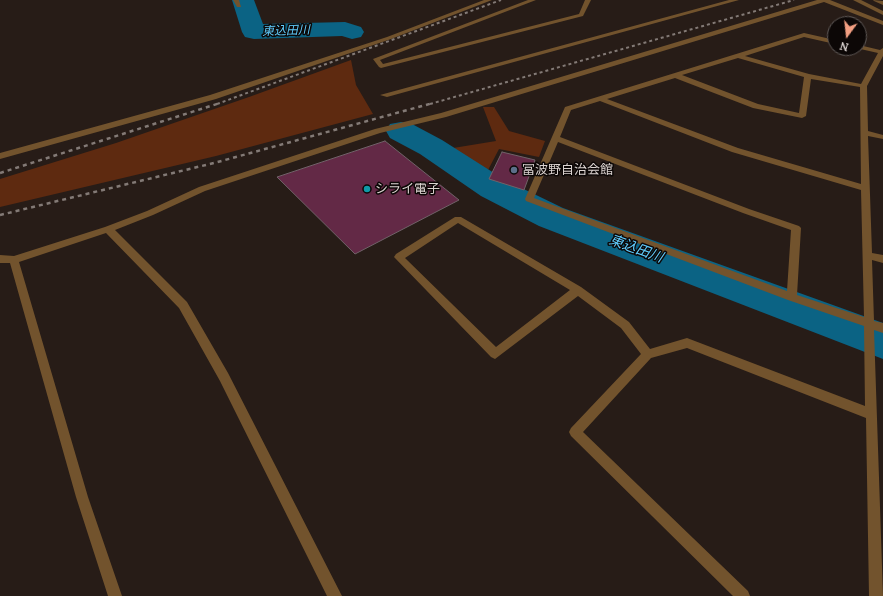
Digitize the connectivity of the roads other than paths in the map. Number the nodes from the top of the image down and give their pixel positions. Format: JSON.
{"nodes":[{"id":1,"x":236,"y":0,"type":"edge"},
{"id":2,"x":489,"y":0,"type":"edge"},
{"id":3,"x":533,"y":0,"type":"edge"},
{"id":4,"x":588,"y":0,"type":"edge"},
{"id":5,"x":736,"y":0,"type":"edge"},
{"id":6,"x":824,"y":0,"type":"edge"},
{"id":7,"x":856,"y":0,"type":"edge"},
{"id":8,"x":876,"y":0,"type":"edge"},
{"id":9,"x":883,"y":3,"type":"edge"},
{"id":10,"x":239,"y":6,"type":"dead end"},
{"id":11,"x":883,"y":13,"type":"edge"},
{"id":12,"x":883,"y":23,"type":"edge"},
{"id":13,"x":827,"y":40,"type":"edge"},
{"id":14,"x":867,"y":48,"type":"edge"},
{"id":15,"x":883,"y":51,"type":"edge"},
{"id":16,"x":738,"y":56,"type":"junction"},
{"id":17,"x":675,"y":75,"type":"junction"},
{"id":18,"x":808,"y":76,"type":"junction"},
{"id":19,"x":863,"y":86,"type":"junction"},
{"id":20,"x":384,"y":95,"type":"dead end"},
{"id":21,"x":601,"y":99,"type":"junction"},
{"id":22,"x":864,"y":132,"type":"junction"},
{"id":23,"x":883,"y":137,"type":"edge"},
{"id":24,"x":555,"y":138,"type":"junction"},
{"id":25,"x":0,"y":156,"type":"edge"},
{"id":26,"x":865,"y":188,"type":"junction"},
{"id":27,"x":108,"y":230,"type":"junction"},
{"id":28,"x":867,"y":255,"type":"junction"},
{"id":29,"x":0,"y":259,"type":"edge"},
{"id":30,"x":883,"y":259,"type":"edge"},
{"id":31,"x":14,"y":260,"type":"junction"},
{"id":32,"x":578,"y":290,"type":"junction"},
{"id":33,"x":792,"y":297,"type":"junction"},
{"id":34,"x":869,"y":327,"type":"junction"},
{"id":35,"x":883,"y":328,"type":"edge"},
{"id":36,"x":648,"y":354,"type":"junction"},
{"id":37,"x":871,"y":414,"type":"junction"},
{"id":38,"x":879,"y":545,"type":"edge"},
{"id":39,"x":115,"y":596,"type":"edge"},
{"id":40,"x":335,"y":596,"type":"edge"},
{"id":41,"x":743,"y":596,"type":"edge"},
{"id":42,"x":876,"y":596,"type":"edge"}],
"edges":[{"from":1,"to":10,"type":"street"},
{"from":2,"to":25,"type":"street"},
{"from":3,"to":4,"type":"street"},
{"from":5,"to":20,"type":"street"},
{"from":6,"to":12,"type":"street"},
{"from":6,"to":27,"type":"street"},
{"from":7,"to":11,"type":"street"},
{"from":8,"to":9,"type":"street"},
{"from":13,"to":16,"type":"street"},
{"from":14,"to":15,"type":"street"},
{"from":15,"to":19,"type":"street"},
{"from":16,"to":17,"type":"street"},
{"from":16,"to":18,"type":"street"},
{"from":17,"to":18,"type":"street"},
{"from":17,"to":21,"type":"street"},
{"from":18,"to":19,"type":"street"},
{"from":19,"to":22,"type":"street"},
{"from":21,"to":24,"type":"street"},
{"from":21,"to":26,"type":"street"},
{"from":22,"to":23,"type":"street"},
{"from":22,"to":26,"type":"street"},
{"from":24,"to":33,"type":"street"},
{"from":24,"to":33,"type":"street"},
{"from":26,"to":28,"type":"street"},
{"from":27,"to":31,"type":"street"},
{"from":27,"to":40,"type":"street"},
{"from":28,"to":30,"type":"street"},
{"from":28,"to":34,"type":"street"},
{"from":29,"to":31,"type":"street"},
{"from":31,"to":39,"type":"street"},
{"from":32,"to":32,"type":"street"},
{"from":32,"to":36,"type":"street"},
{"from":33,"to":34,"type":"street"},
{"from":34,"to":35,"type":"street"},
{"from":34,"to":37,"type":"street"},
{"from":36,"to":37,"type":"street"},
{"from":36,"to":41,"type":"street"},
{"from":37,"to":38,"type":"street"},
{"from":38,"to":42,"type":"street"}]}
